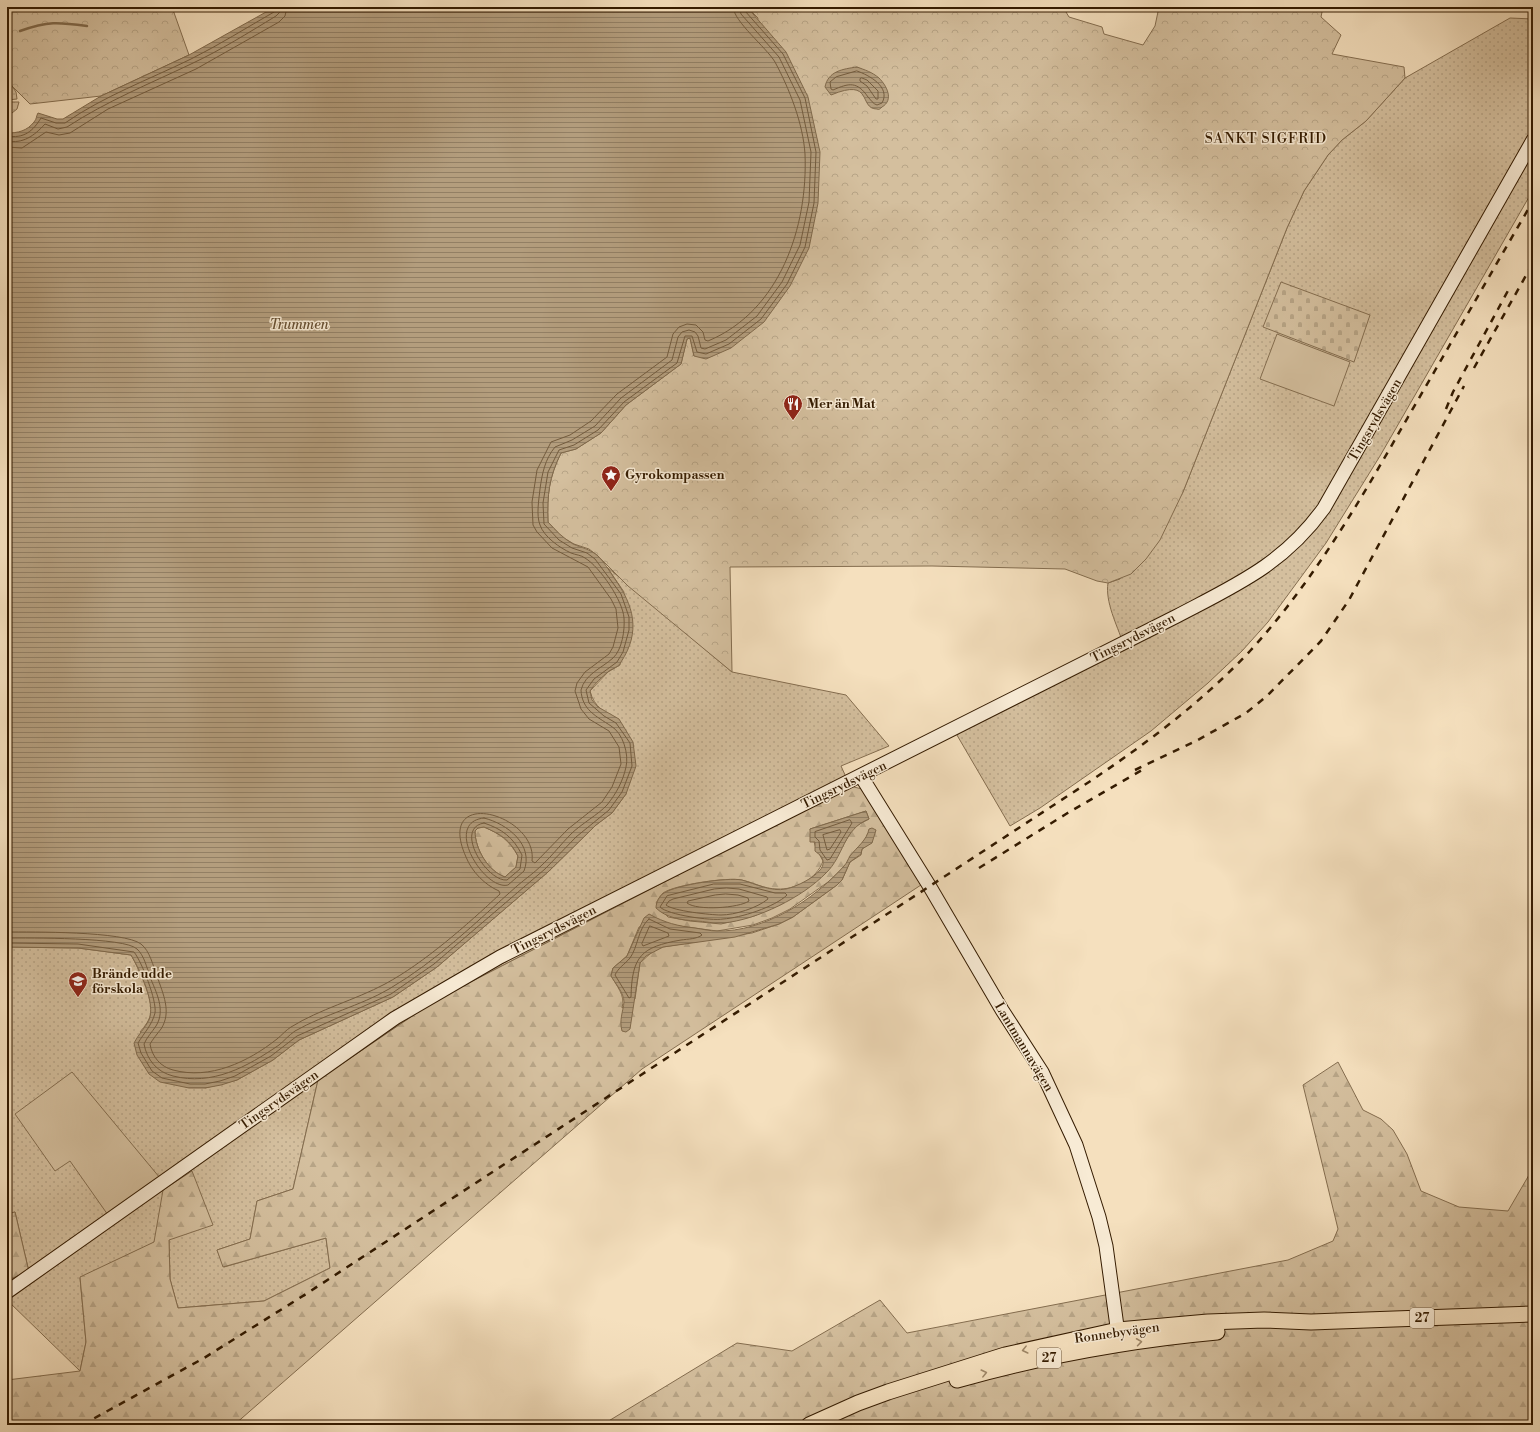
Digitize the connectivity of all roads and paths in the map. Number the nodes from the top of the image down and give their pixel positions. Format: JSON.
{"nodes":[{"id":1,"x":1533,"y":140,"type":"edge"},
{"id":2,"x":861,"y":776,"type":"junction"},
{"id":3,"x":7,"y":1292,"type":"edge"},
{"id":4,"x":1533,"y":1314,"type":"edge"},
{"id":5,"x":1118,"y":1337,"type":"junction"},
{"id":6,"x":809,"y":1425,"type":"edge"}],
"edges":[{"from":1,"to":2,"type":"street","name":"Tingsrydsvägen"},
{"from":2,"to":3,"type":"street","name":"Tingsrydsvägen"},
{"from":2,"to":5,"type":"street","name":"Lantmannavägen"},
{"from":4,"to":5,"type":"main road","name":"Ronnebyvägen","number":"27"},
{"from":5,"to":6,"type":"main road","name":"Ronnebyvägen","number":"27"}]}
